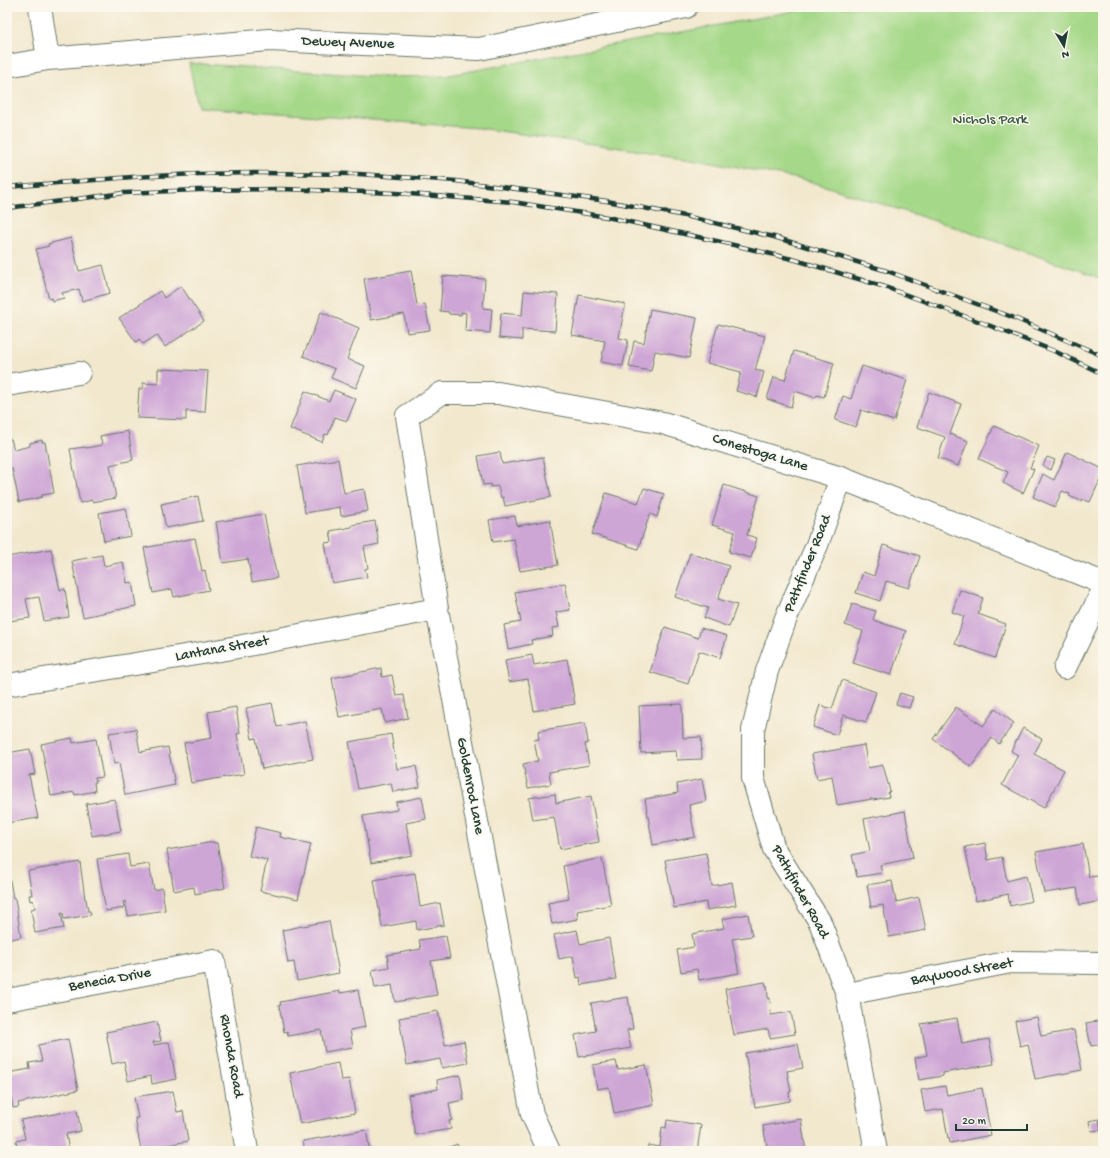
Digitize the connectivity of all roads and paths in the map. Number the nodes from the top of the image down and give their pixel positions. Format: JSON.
{"nodes":[{"id":1,"x":40,"y":7,"type":"edge"},
{"id":2,"x":686,"y":7,"type":"edge"},
{"id":3,"x":48,"y":59,"type":"junction"},
{"id":4,"x":7,"y":66,"type":"edge"},
{"id":5,"x":79,"y":373,"type":"dead end"},
{"id":6,"x":7,"y":385,"type":"edge"},
{"id":7,"x":407,"y":416,"type":"joint"},
{"id":8,"x":841,"y":478,"type":"junction"},
{"id":9,"x":1103,"y":582,"type":"edge"},
{"id":10,"x":1103,"y":590,"type":"edge"},
{"id":11,"x":437,"y":609,"type":"junction"},
{"id":12,"x":1065,"y":668,"type":"dead end"},
{"id":13,"x":7,"y":685,"type":"edge"},
{"id":14,"x":214,"y":961,"type":"joint"},
{"id":15,"x":1103,"y":963,"type":"edge"},
{"id":16,"x":847,"y":994,"type":"junction"},
{"id":17,"x":7,"y":1000,"type":"edge"},
{"id":18,"x":248,"y":1151,"type":"edge"},
{"id":19,"x":549,"y":1151,"type":"edge"},
{"id":20,"x":876,"y":1151,"type":"edge"}],
"edges":[{"from":1,"to":3,"type":"street"},
{"from":2,"to":3,"type":"street","name":"Dewey Avenue"},
{"from":3,"to":4,"type":"street","name":"Dewey Avenue"},
{"from":5,"to":6,"type":"street"},
{"from":7,"to":8,"type":"street","name":"Conestoga Lane"},
{"from":7,"to":11,"type":"street","name":"Goldenrod Lane"},
{"from":8,"to":9,"type":"street","name":"Conestoga Lane"},
{"from":8,"to":16,"type":"street","name":"Pathfinder Road"},
{"from":10,"to":12,"type":"street"},
{"from":11,"to":13,"type":"street","name":"Lantana Street"},
{"from":11,"to":19,"type":"street","name":"Goldenrod Lane"},
{"from":14,"to":17,"type":"street","name":"Benecia Drive"},
{"from":14,"to":18,"type":"street","name":"Rhonda Road"},
{"from":15,"to":16,"type":"street","name":"Baywood Street"},
{"from":16,"to":20,"type":"street","name":"Pathfinder Road"}]}
